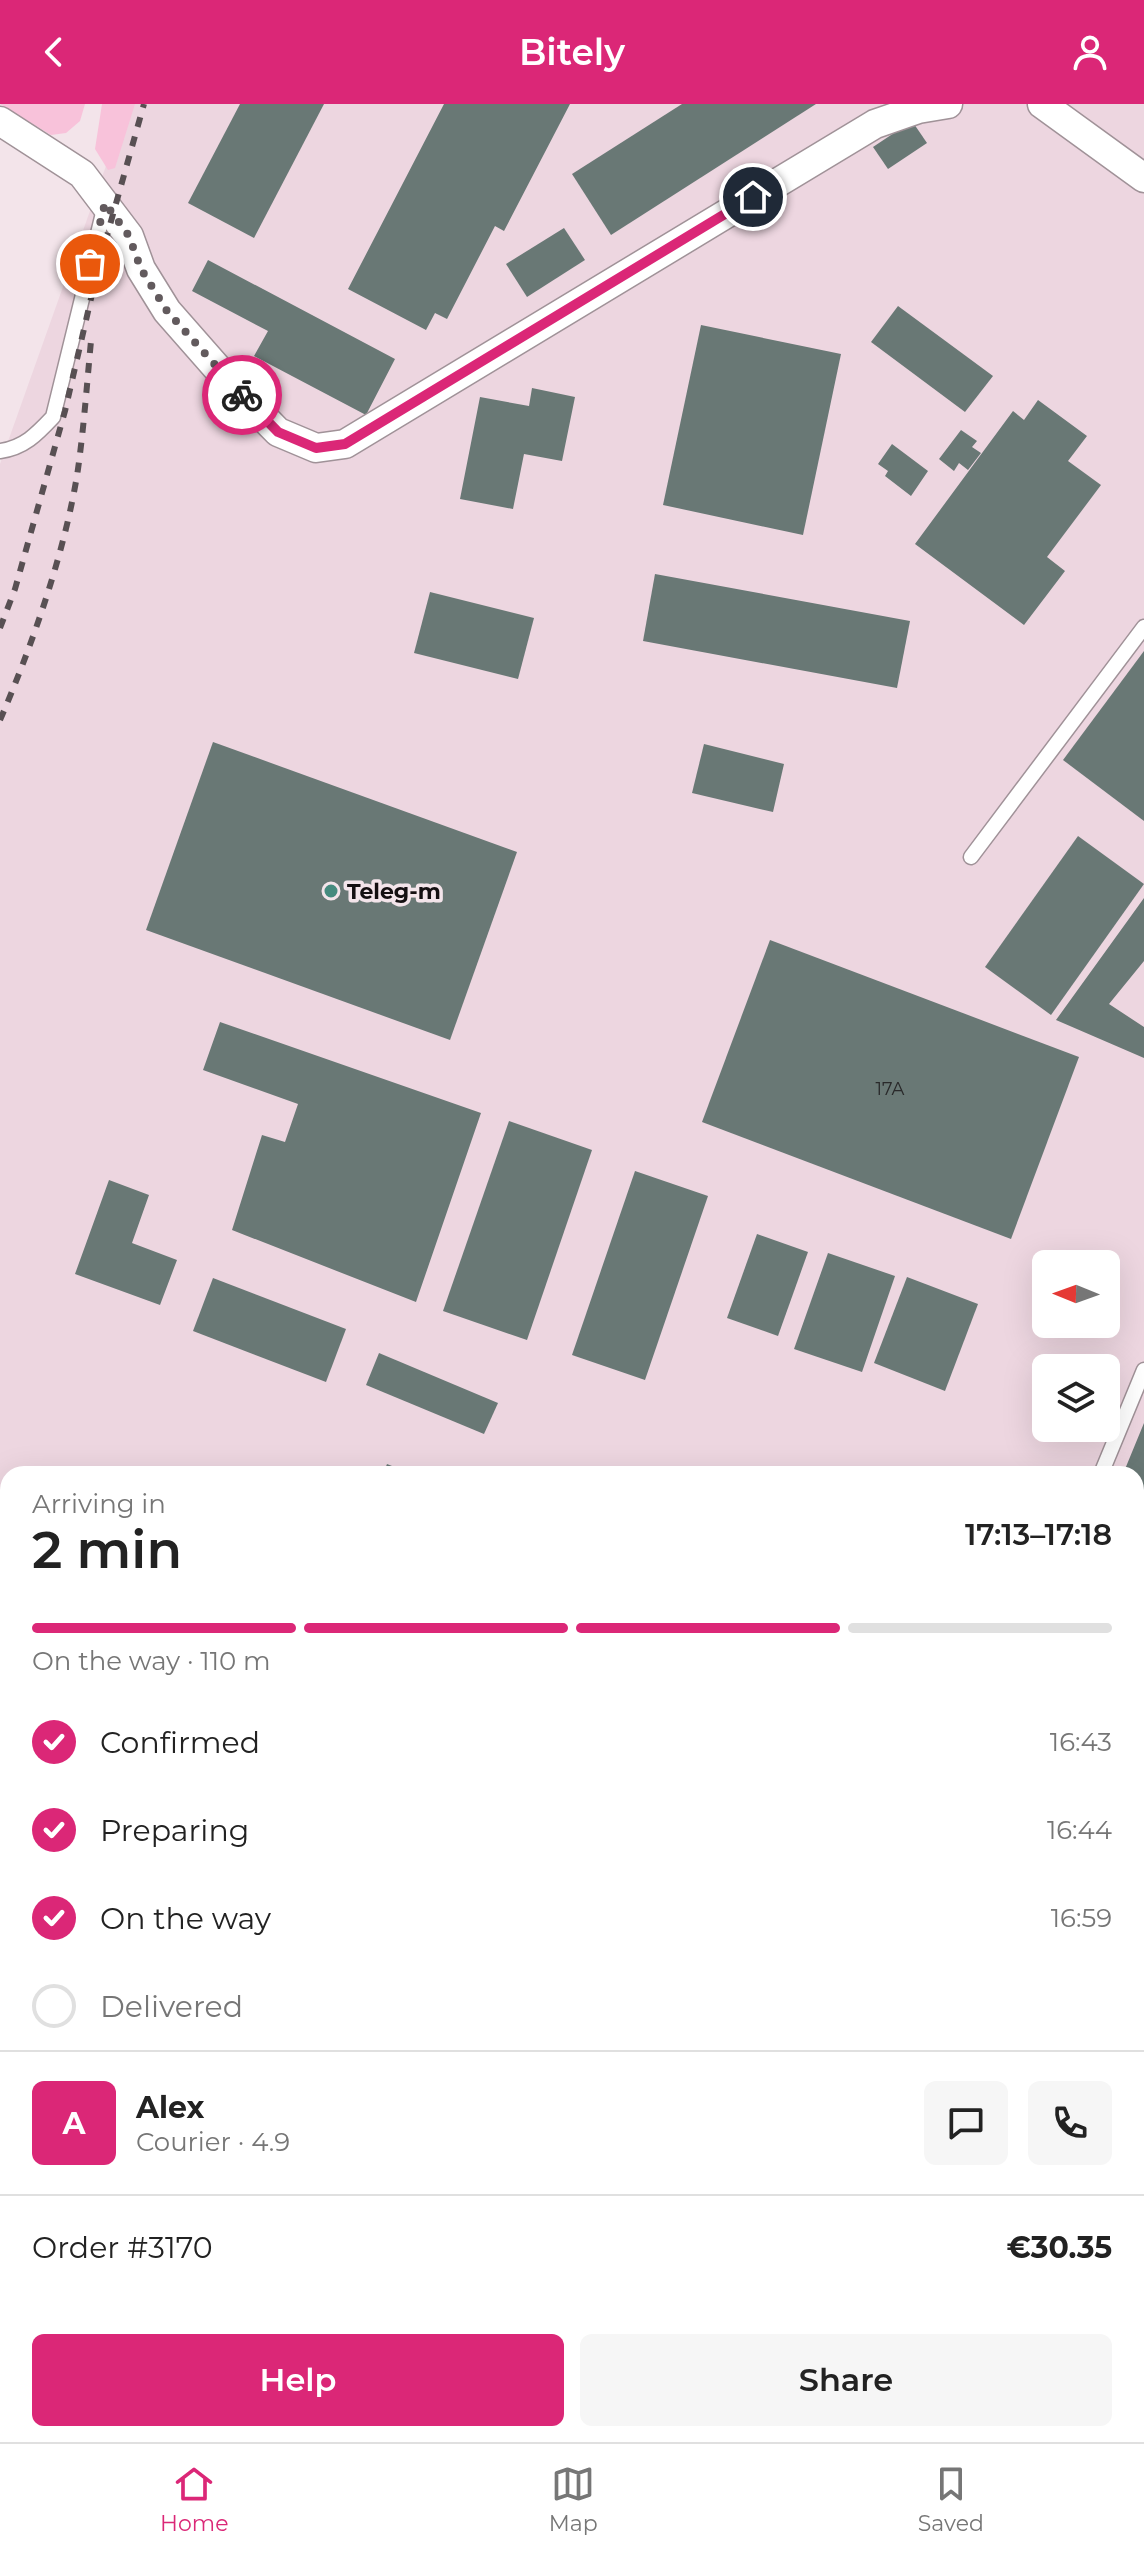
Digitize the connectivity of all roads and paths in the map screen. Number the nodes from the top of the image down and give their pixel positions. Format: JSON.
{"nodes":[{"id":1,"x":948,"y":104,"type":"edge"},
{"id":2,"x":1042,"y":104,"type":"edge"},
{"id":3,"x":0,"y":121,"type":"edge"},
{"id":4,"x":1144,"y":178,"type":"edge"},
{"id":5,"x":105,"y":203,"type":"junction"},
{"id":6,"x":0,"y":451,"type":"edge"},
{"id":7,"x":1144,"y":627,"type":"edge"},
{"id":8,"x":971,"y":857,"type":"dead end"},
{"id":9,"x":1144,"y":1370,"type":"edge"},
{"id":10,"x":1104,"y":1466,"type":"edge"}],
"edges":[{"from":1,"to":5,"type":"street"},
{"from":2,"to":4,"type":"street"},
{"from":3,"to":5,"type":"street"},
{"from":5,"to":6,"type":"lane"},
{"from":7,"to":8,"type":"lane"},
{"from":9,"to":10,"type":"lane"}]}
